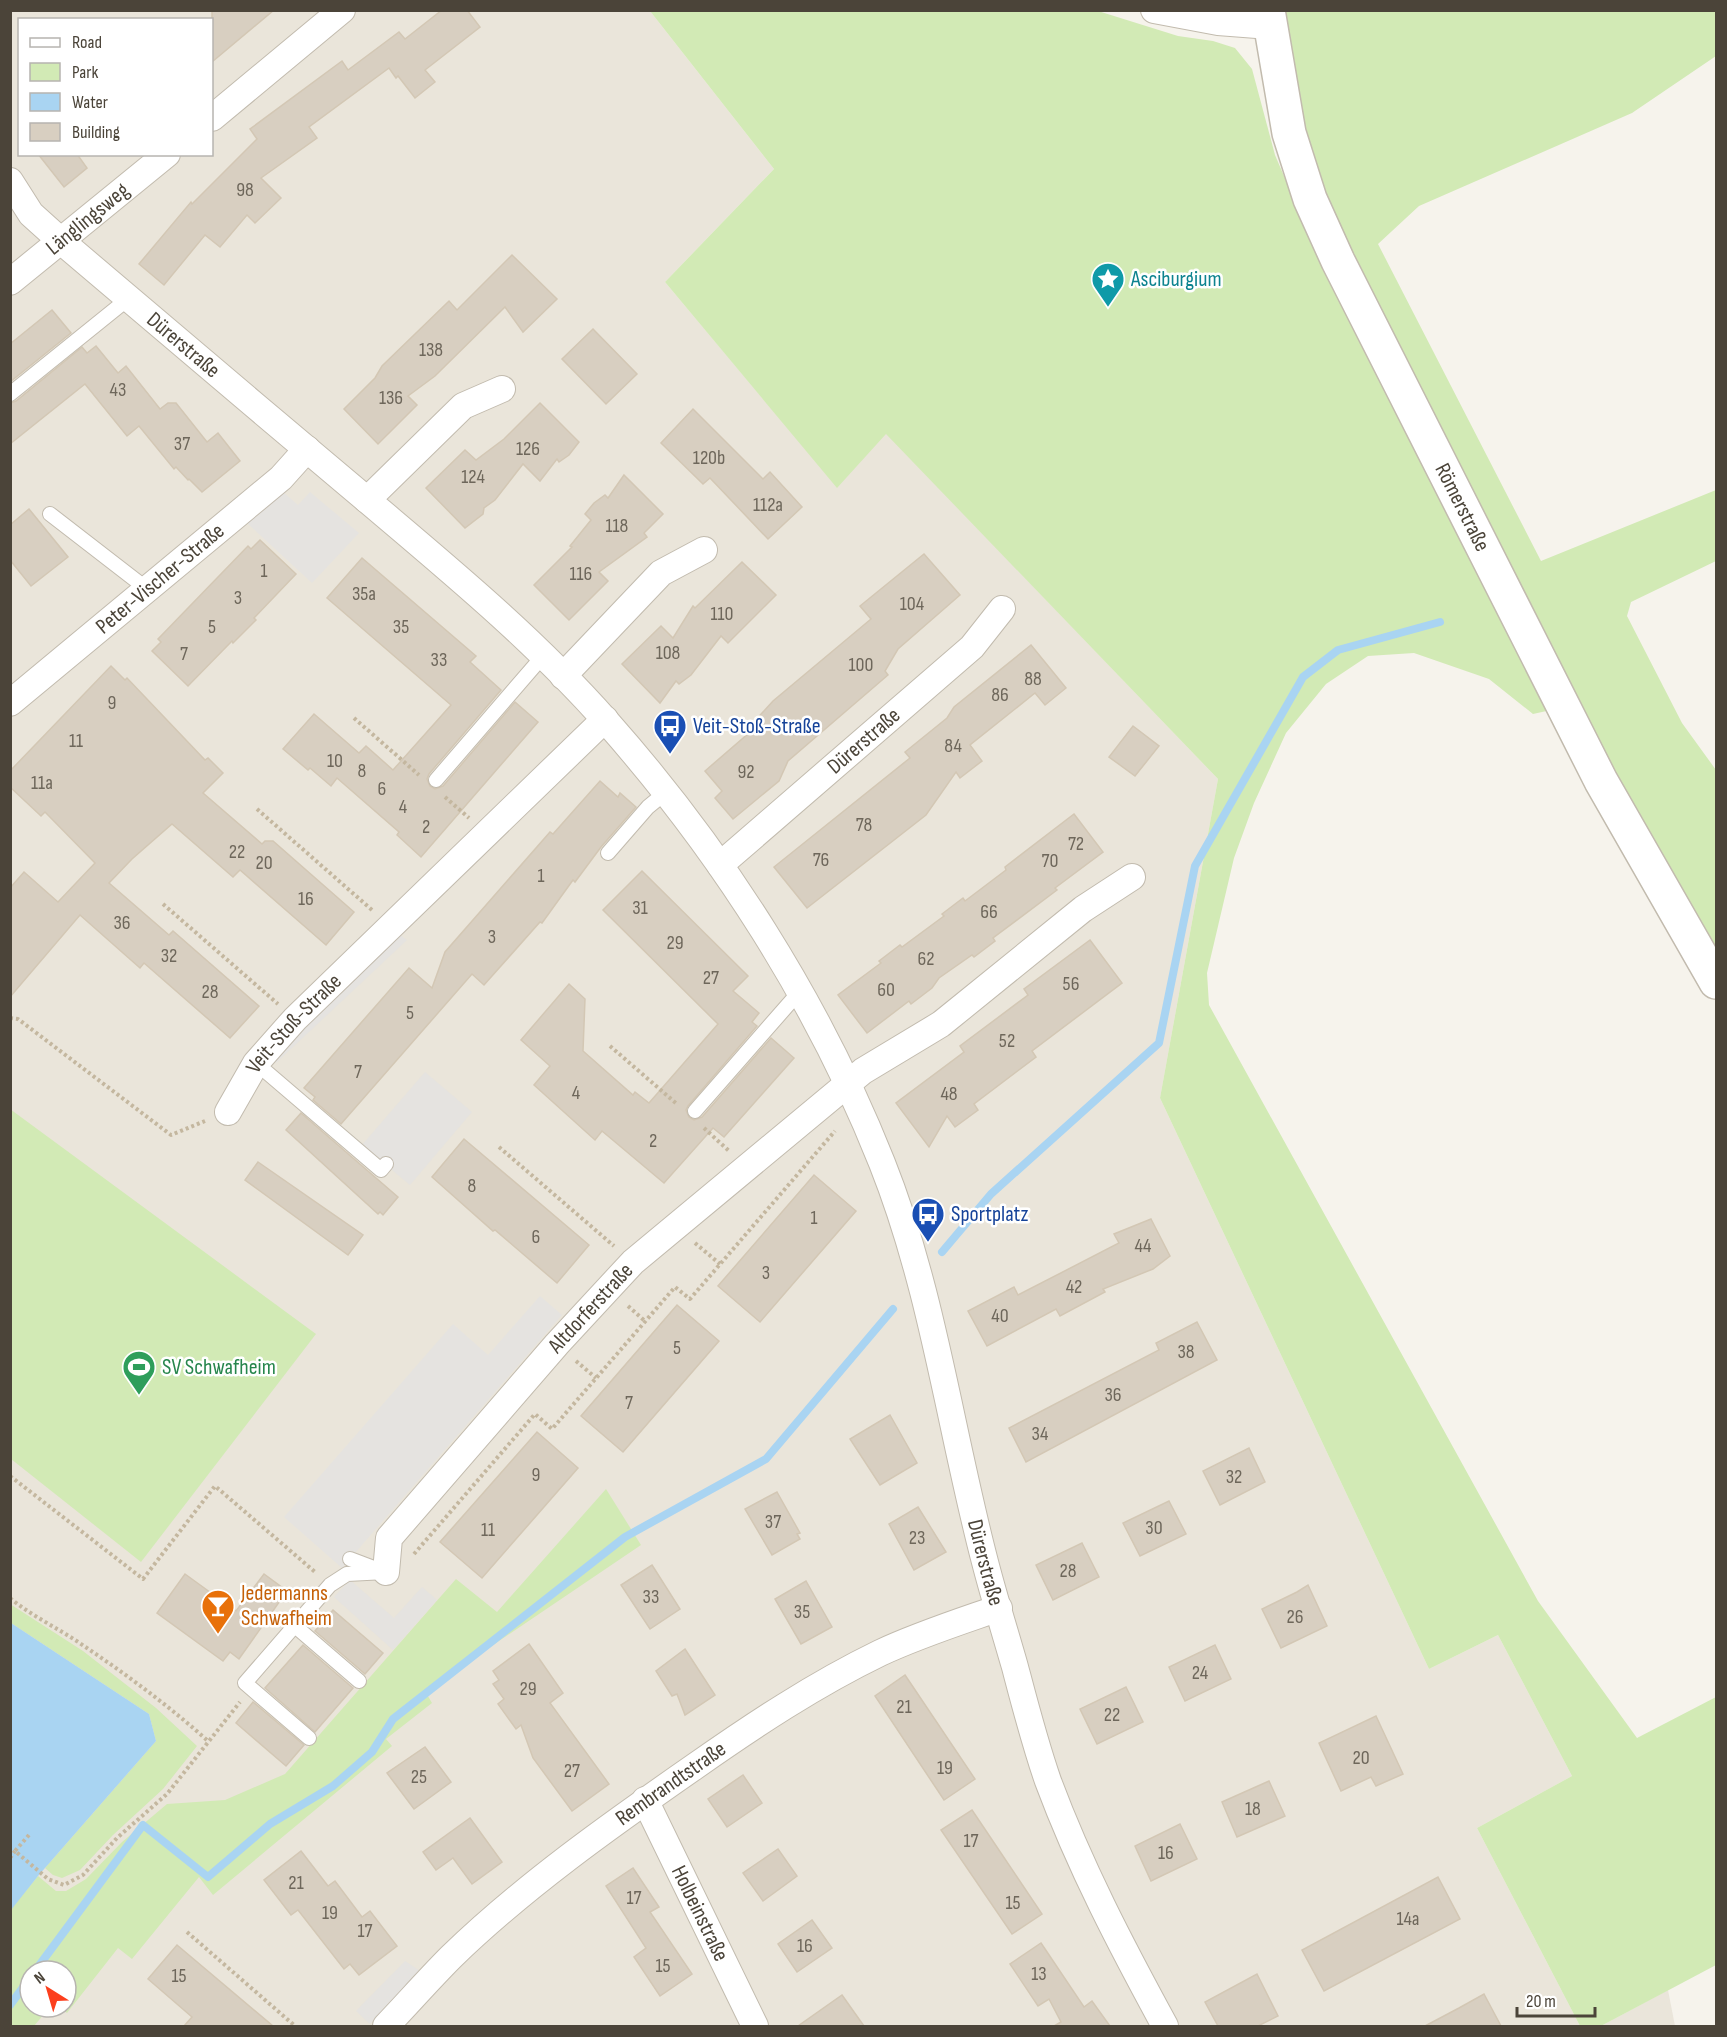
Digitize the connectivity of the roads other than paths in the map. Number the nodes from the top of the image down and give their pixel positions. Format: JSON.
{"nodes":[{"id":1,"x":342,"y":10,"type":"edge"},
{"id":2,"x":1154,"y":10,"type":"edge"},
{"id":3,"x":1215,"y":16,"type":"edge"},
{"id":4,"x":1269,"y":18,"type":"edge"},
{"id":5,"x":213,"y":117,"type":"edge"},
{"id":6,"x":165,"y":156,"type":"edge"},
{"id":7,"x":10,"y":181,"type":"edge"},
{"id":8,"x":61,"y":241,"type":"junction"},
{"id":9,"x":10,"y":282,"type":"edge"},
{"id":10,"x":129,"y":298,"type":"junction"},
{"id":11,"x":502,"y":389,"type":"dead end"},
{"id":12,"x":10,"y":394,"type":"edge"},
{"id":13,"x":307,"y":449,"type":"junction"},
{"id":14,"x":367,"y":500,"type":"junction"},
{"id":15,"x":50,"y":514,"type":"dead end"},
{"id":16,"x":704,"y":550,"type":"dead end"},
{"id":17,"x":147,"y":589,"type":"junction"},
{"id":18,"x":1002,"y":609,"type":"dead end"},
{"id":19,"x":543,"y":656,"type":"junction"},
{"id":20,"x":563,"y":676,"type":"junction"},
{"id":21,"x":15,"y":692,"type":"edge"},
{"id":22,"x":605,"y":719,"type":"junction"},
{"id":23,"x":436,"y":780,"type":"dead end"},
{"id":24,"x":665,"y":793,"type":"junction"},
{"id":25,"x":608,"y":854,"type":"dead end"},
{"id":26,"x":720,"y":865,"type":"junction"},
{"id":27,"x":1132,"y":877,"type":"dead end"},
{"id":28,"x":1716,"y":982,"type":"edge"},
{"id":29,"x":800,"y":991,"type":"junction"},
{"id":30,"x":256,"y":1063,"type":"junction"},
{"id":31,"x":847,"y":1084,"type":"junction"},
{"id":32,"x":695,"y":1111,"type":"dead end"},
{"id":33,"x":228,"y":1112,"type":"road end"},
{"id":34,"x":386,"y":1164,"type":"dead end"},
{"id":35,"x":350,"y":1559,"type":"dead end"},
{"id":36,"x":386,"y":1572,"type":"junction"},
{"id":37,"x":999,"y":1608,"type":"junction"},
{"id":38,"x":295,"y":1626,"type":"junction"},
{"id":39,"x":359,"y":1681,"type":"dead end"},
{"id":40,"x":309,"y":1738,"type":"dead end"},
{"id":41,"x":645,"y":1800,"type":"junction"},
{"id":42,"x":386,"y":2026,"type":"edge"},
{"id":43,"x":755,"y":2026,"type":"edge"},
{"id":44,"x":1165,"y":2026,"type":"edge"}],
"edges":[{"from":1,"to":5,"type":"street"},
{"from":2,"to":3,"type":"street"},
{"from":3,"to":4,"type":"street"},
{"from":4,"to":28,"type":"street","name":"Römerstraße"},
{"from":6,"to":8,"type":"street","name":"Länglingsweg"},
{"from":7,"to":8,"type":"street","name":"Dürerstraße"},
{"from":8,"to":9,"type":"street","name":"Länglingsweg"},
{"from":8,"to":10,"type":"street","name":"Dürerstraße"},
{"from":10,"to":12,"type":"lane"},
{"from":10,"to":13,"type":"street","name":"Dürerstraße"},
{"from":11,"to":14,"type":"street"},
{"from":13,"to":14,"type":"street","name":"Dürerstraße"},
{"from":13,"to":17,"type":"street","name":"Peter-Vischer-Straße"},
{"from":14,"to":19,"type":"street","name":"Dürerstraße"},
{"from":15,"to":17,"type":"lane"},
{"from":16,"to":20,"type":"street"},
{"from":17,"to":21,"type":"street","name":"Peter-Vischer-Straße"},
{"from":18,"to":26,"type":"street","name":"Dürerstraße"},
{"from":19,"to":20,"type":"street","name":"Dürerstraße"},
{"from":19,"to":23,"type":"lane"},
{"from":20,"to":22,"type":"street","name":"Dürerstraße"},
{"from":22,"to":24,"type":"street","name":"Dürerstraße"},
{"from":22,"to":30,"type":"street","name":"Veit-Stoß-Straße"},
{"from":24,"to":25,"type":"lane"},
{"from":24,"to":26,"type":"street","name":"Dürerstraße"},
{"from":26,"to":29,"type":"street","name":"Dürerstraße"},
{"from":27,"to":31,"type":"street"},
{"from":29,"to":31,"type":"street","name":"Dürerstraße"},
{"from":29,"to":32,"type":"lane"},
{"from":30,"to":33,"type":"street","name":"Veit-Stoß-Straße"},
{"from":30,"to":34,"type":"lane"},
{"from":31,"to":36,"type":"street","name":"Altdorferstraße"},
{"from":31,"to":37,"type":"street","name":"Dürerstraße"},
{"from":35,"to":36,"type":"lane"},
{"from":36,"to":38,"type":"lane"},
{"from":37,"to":41,"type":"street","name":"Rembrandtstraße"},
{"from":37,"to":44,"type":"street","name":"Dürerstraße"},
{"from":38,"to":39,"type":"lane"},
{"from":38,"to":40,"type":"lane"},
{"from":41,"to":42,"type":"street","name":"Rembrandtstraße"},
{"from":41,"to":43,"type":"street","name":"Holbeinstraße"}]}
